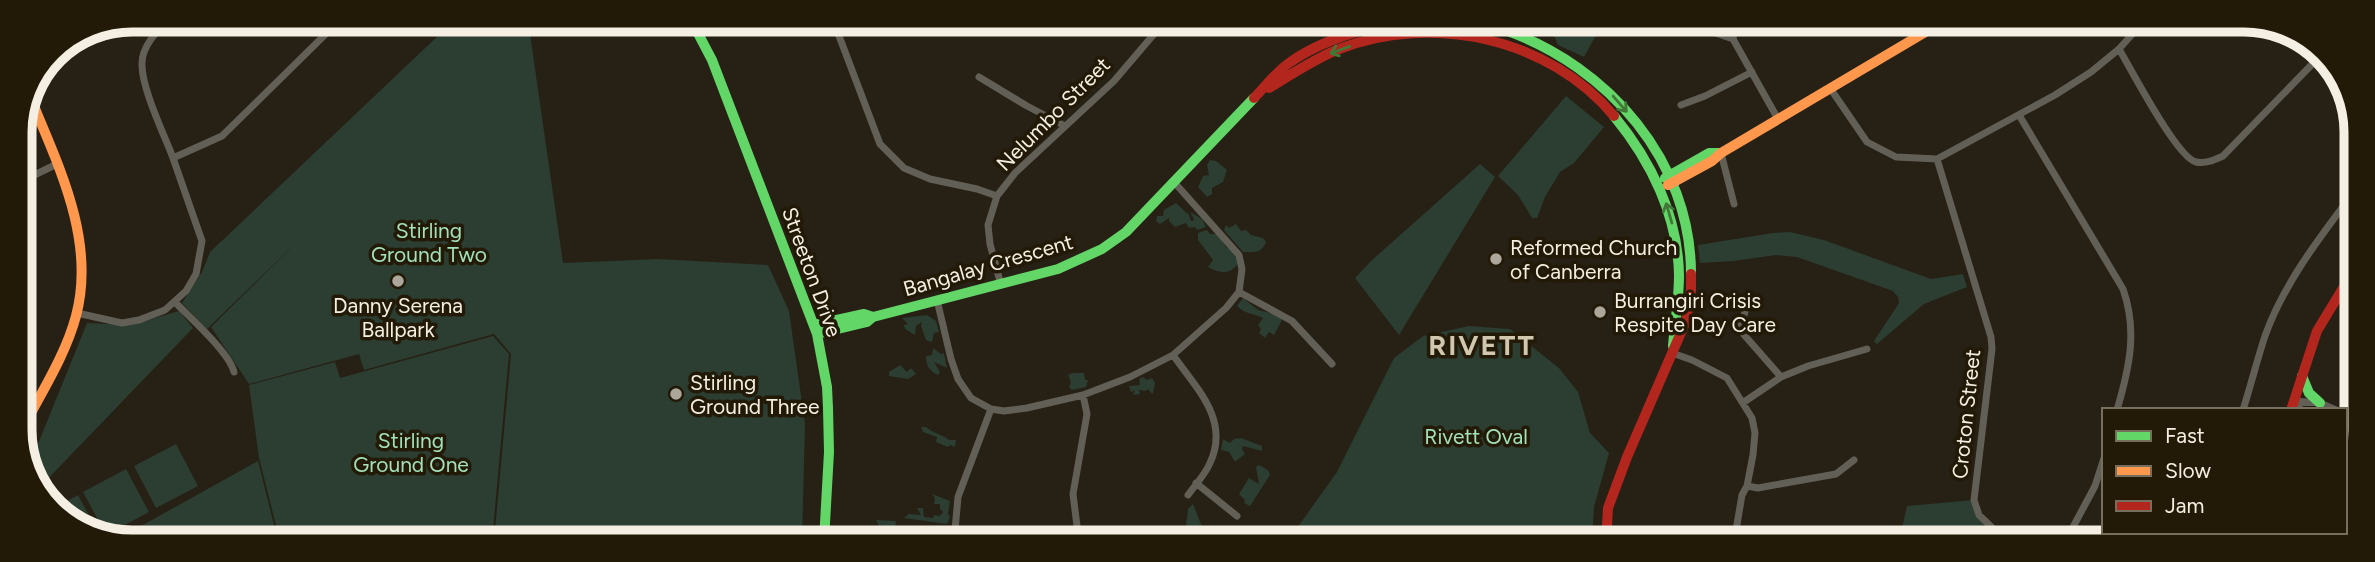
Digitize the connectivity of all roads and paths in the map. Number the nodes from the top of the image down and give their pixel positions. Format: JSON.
{"nodes":[{"id":1,"x":158,"y":32,"type":"edge"},
{"id":2,"x":328,"y":32,"type":"edge"},
{"id":3,"x":691,"y":32,"type":"edge"},
{"id":4,"x":697,"y":32,"type":"edge"},
{"id":5,"x":838,"y":32,"type":"edge"},
{"id":6,"x":1156,"y":32,"type":"edge"},
{"id":7,"x":1355,"y":32,"type":"edge"},
{"id":8,"x":1387,"y":32,"type":"edge"},
{"id":9,"x":1510,"y":32,"type":"edge"},
{"id":10,"x":1715,"y":32,"type":"edge"},
{"id":11,"x":1734,"y":32,"type":"edge"},
{"id":12,"x":1925,"y":32,"type":"edge"},
{"id":13,"x":2134,"y":32,"type":"edge"},
{"id":14,"x":1388,"y":37,"type":"junction"},
{"id":15,"x":1733,"y":38,"type":"junction"},
{"id":16,"x":2119,"y":48,"type":"junction"},
{"id":17,"x":2315,"y":62,"type":"edge"},
{"id":18,"x":713,"y":67,"type":"junction"},
{"id":19,"x":1752,"y":72,"type":"junction"},
{"id":20,"x":979,"y":77,"type":"dead end"},
{"id":21,"x":1830,"y":88,"type":"junction"},
{"id":22,"x":1258,"y":94,"type":"junction"},
{"id":23,"x":1681,"y":105,"type":"dead end"},
{"id":24,"x":35,"y":108,"type":"edge"},
{"id":25,"x":2019,"y":115,"type":"junction"},
{"id":26,"x":1778,"y":119,"type":"junction"},
{"id":27,"x":1065,"y":126,"type":"junction"},
{"id":28,"x":1721,"y":153,"type":"junction"},
{"id":29,"x":173,"y":158,"type":"junction"},
{"id":30,"x":1937,"y":159,"type":"junction"},
{"id":31,"x":57,"y":164,"type":"junction"},
{"id":32,"x":32,"y":176,"type":"edge"},
{"id":33,"x":1672,"y":179,"type":"junction"},
{"id":34,"x":1174,"y":182,"type":"junction"},
{"id":35,"x":1660,"y":185,"type":"junction"},
{"id":36,"x":997,"y":196,"type":"junction"},
{"id":37,"x":1734,"y":204,"type":"dead end"},
{"id":38,"x":2344,"y":205,"type":"edge"},
{"id":39,"x":1002,"y":285,"type":"junction"},
{"id":40,"x":2344,"y":286,"type":"edge"},
{"id":41,"x":1239,"y":292,"type":"junction"},
{"id":42,"x":937,"y":300,"type":"junction"},
{"id":43,"x":175,"y":302,"type":"junction"},
{"id":44,"x":1746,"y":309,"type":"dead end"},
{"id":45,"x":77,"y":313,"type":"junction"},
{"id":46,"x":815,"y":329,"type":"junction"},
{"id":47,"x":1867,"y":349,"type":"dead end"},
{"id":48,"x":1672,"y":353,"type":"junction"},
{"id":49,"x":1173,"y":355,"type":"junction"},
{"id":50,"x":1332,"y":363,"type":"dead end"},
{"id":51,"x":234,"y":372,"type":"dead end"},
{"id":52,"x":2302,"y":376,"type":"junction"},
{"id":53,"x":1781,"y":377,"type":"junction"},
{"id":54,"x":1083,"y":395,"type":"junction"},
{"id":55,"x":1744,"y":402,"type":"junction"},
{"id":56,"x":2320,"y":404,"type":"junction"},
{"id":57,"x":2295,"y":407,"type":"edge"},
{"id":58,"x":2118,"y":408,"type":"edge"},
{"id":59,"x":2244,"y":408,"type":"edge"},
{"id":60,"x":2331,"y":408,"type":"edge"},
{"id":61,"x":991,"y":409,"type":"junction"},
{"id":62,"x":32,"y":411,"type":"edge"},
{"id":63,"x":1854,"y":460,"type":"dead end"},
{"id":64,"x":2102,"y":464,"type":"edge"},
{"id":65,"x":1196,"y":483,"type":"junction"},
{"id":66,"x":1747,"y":486,"type":"junction"},
{"id":67,"x":1188,"y":495,"type":"dead end"},
{"id":68,"x":1237,"y":516,"type":"dead end"},
{"id":69,"x":825,"y":530,"type":"edge"},
{"id":70,"x":955,"y":530,"type":"edge"},
{"id":71,"x":1078,"y":530,"type":"edge"},
{"id":72,"x":1607,"y":530,"type":"edge"},
{"id":73,"x":1736,"y":530,"type":"edge"},
{"id":74,"x":1995,"y":530,"type":"edge"},
{"id":75,"x":2071,"y":530,"type":"edge"}],
"edges":[{"from":1,"to":29,"type":"street"},
{"from":2,"to":29,"type":"street"},
{"from":3,"to":18,"type":"street","name":"Streeton Drive"},
{"from":4,"to":18,"type":"street","name":"Streeton Drive"},
{"from":5,"to":36,"type":"street"},
{"from":6,"to":27,"type":"street","name":"Nelumbo Street"},
{"from":7,"to":22,"type":"street","name":"Bangalay Crescent"},
{"from":8,"to":14,"type":"street"},
{"from":9,"to":33,"type":"street","name":"Bangalay Crescent","one_way":true},
{"from":10,"to":15,"type":"street"},
{"from":11,"to":15,"type":"street"},
{"from":12,"to":21,"type":"street"},
{"from":13,"to":16,"type":"street"},
{"from":14,"to":22,"type":"street","name":"Bangalay Crescent","one_way":true},
{"from":14,"to":35,"type":"street","name":"Bangalay Crescent"},
{"from":15,"to":19,"type":"street"},
{"from":16,"to":17,"type":"street"},
{"from":16,"to":25,"type":"street"},
{"from":18,"to":46,"type":"street","name":"Streeton Drive"},
{"from":19,"to":23,"type":"street"},
{"from":19,"to":26,"type":"street"},
{"from":20,"to":27,"type":"street"},
{"from":21,"to":26,"type":"street"},
{"from":21,"to":30,"type":"street"},
{"from":22,"to":34,"type":"street","name":"Bangalay Crescent"},
{"from":24,"to":31,"type":"street"},
{"from":25,"to":30,"type":"street"},
{"from":25,"to":58,"type":"street"},
{"from":26,"to":28,"type":"street"},
{"from":27,"to":36,"type":"street","name":"Nelumbo Street"},
{"from":28,"to":33,"type":"street"},
{"from":28,"to":37,"type":"street"},
{"from":29,"to":43,"type":"street"},
{"from":30,"to":74,"type":"street","name":"Croton Street"},
{"from":31,"to":32,"type":"street"},
{"from":31,"to":45,"type":"street"},
{"from":33,"to":35,"type":"street"},
{"from":33,"to":48,"type":"street","name":"Bangalay Crescent"},
{"from":34,"to":39,"type":"street","name":"Bangalay Crescent"},
{"from":34,"to":41,"type":"street"},
{"from":48,"to":35,"type":"street","name":"Bangalay Crescent","one_way":true},
{"from":36,"to":39,"type":"street","name":"Nelumbo Street"},
{"from":38,"to":59,"type":"street"},
{"from":39,"to":42,"type":"street","name":"Bangalay Crescent"},
{"from":40,"to":52,"type":"street"},
{"from":41,"to":49,"type":"street"},
{"from":41,"to":50,"type":"street"},
{"from":42,"to":46,"type":"street","name":"Bangalay Crescent"},
{"from":42,"to":61,"type":"street"},
{"from":43,"to":45,"type":"street"},
{"from":43,"to":51,"type":"street"},
{"from":44,"to":53,"type":"street"},
{"from":45,"to":62,"type":"street"},
{"from":46,"to":69,"type":"street","name":"Streeton Drive"},
{"from":47,"to":53,"type":"street"},
{"from":48,"to":55,"type":"street"},
{"from":48,"to":72,"type":"street","name":"Bangalay Crescent"},
{"from":49,"to":54,"type":"street"},
{"from":49,"to":65,"type":"street"},
{"from":52,"to":56,"type":"street"},
{"from":52,"to":57,"type":"street"},
{"from":53,"to":55,"type":"street"},
{"from":54,"to":61,"type":"street"},
{"from":54,"to":71,"type":"street"},
{"from":55,"to":66,"type":"street"},
{"from":56,"to":57,"type":"street"},
{"from":56,"to":60,"type":"street"},
{"from":61,"to":70,"type":"street"},
{"from":63,"to":66,"type":"street"},
{"from":64,"to":75,"type":"street"},
{"from":65,"to":67,"type":"street"},
{"from":65,"to":68,"type":"street"},
{"from":66,"to":73,"type":"street"}]}
